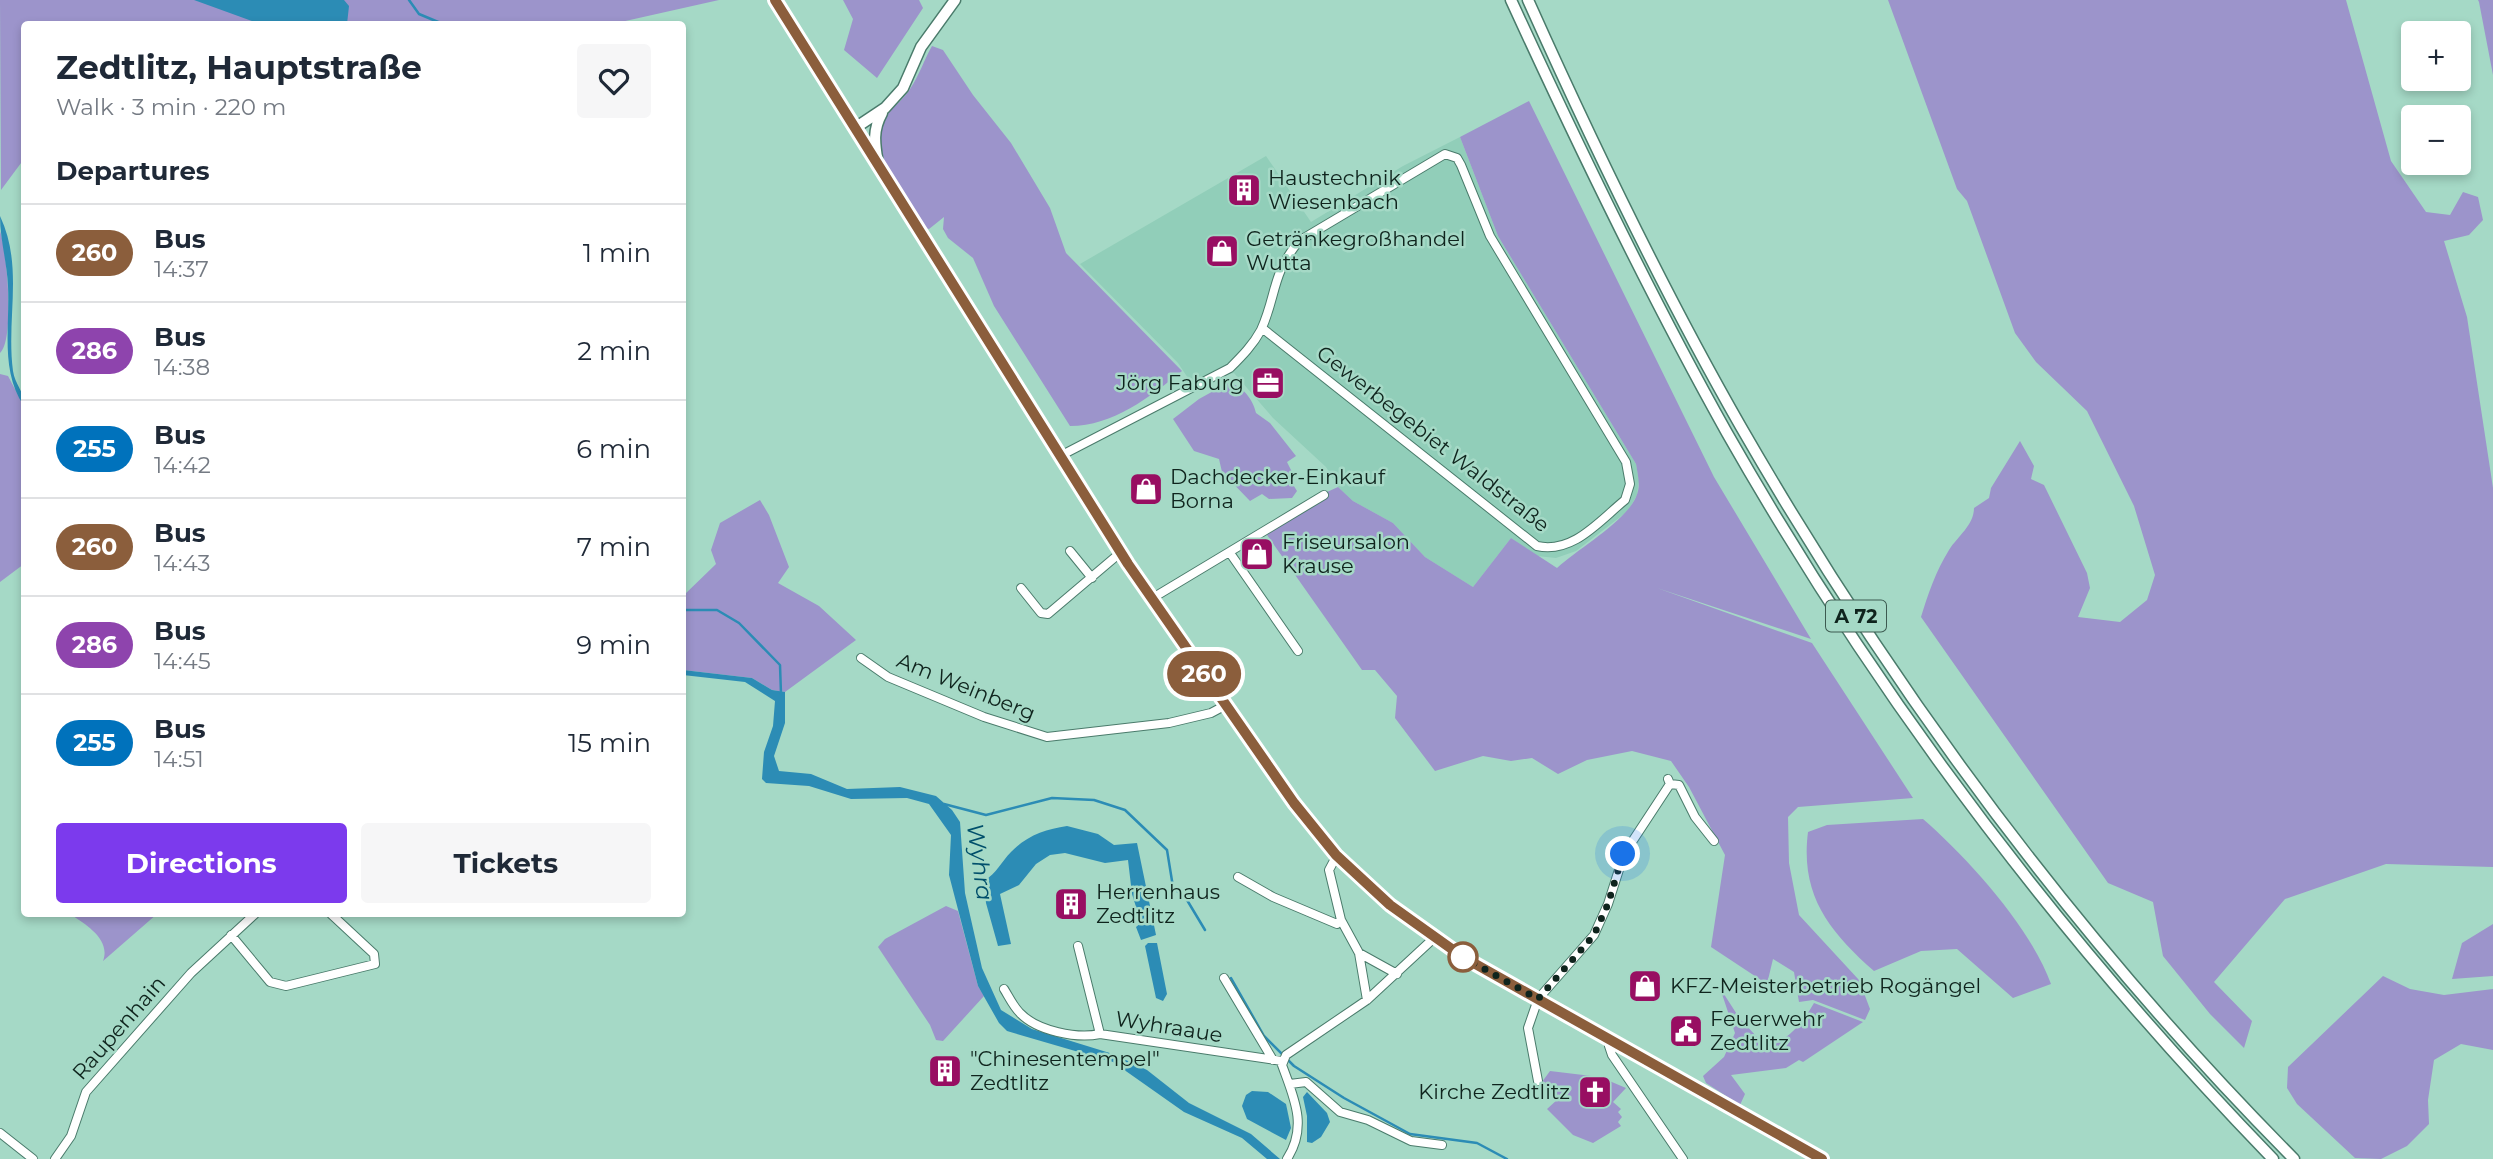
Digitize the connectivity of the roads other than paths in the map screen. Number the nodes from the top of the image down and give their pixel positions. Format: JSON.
{"nodes":[{"id":1,"x":775,"y":0,"type":"edge"},
{"id":2,"x":955,"y":0,"type":"edge"},
{"id":3,"x":1511,"y":0,"type":"edge"},
{"id":4,"x":1528,"y":0,"type":"edge"},
{"id":5,"x":885,"y":107,"type":"junction"},
{"id":6,"x":855,"y":128,"type":"junction"},
{"id":7,"x":878,"y":164,"type":"junction"},
{"id":8,"x":1262,"y":328,"type":"junction"},
{"id":9,"x":1062,"y":455,"type":"junction"},
{"id":10,"x":1324,"y":495,"type":"dead end"},
{"id":11,"x":1070,"y":551,"type":"dead end"},
{"id":12,"x":1120,"y":553,"type":"junction"},
{"id":13,"x":1230,"y":553,"type":"junction"},
{"id":14,"x":1092,"y":578,"type":"junction"},
{"id":15,"x":1021,"y":588,"type":"dead end"},
{"id":16,"x":1151,"y":599,"type":"junction"},
{"id":17,"x":1298,"y":651,"type":"dead end"},
{"id":18,"x":861,"y":658,"type":"dead end"},
{"id":19,"x":1226,"y":705,"type":"junction"},
{"id":20,"x":1714,"y":841,"type":"dead end"},
{"id":21,"x":1336,"y":855,"type":"junction"},
{"id":22,"x":1238,"y":877,"type":"dead end"},
{"id":23,"x":252,"y":917,"type":"edge"},
{"id":24,"x":334,"y":917,"type":"edge"},
{"id":25,"x":1341,"y":920,"type":"junction"},
{"id":26,"x":231,"y":934,"type":"junction"},
{"id":27,"x":1434,"y":938,"type":"junction"},
{"id":28,"x":1078,"y":946,"type":"dead end"},
{"id":29,"x":1359,"y":953,"type":"junction"},
{"id":30,"x":1397,"y":974,"type":"junction"},
{"id":31,"x":1224,"y":978,"type":"dead end"},
{"id":32,"x":1004,"y":989,"type":"dead end"},
{"id":33,"x":1538,"y":999,"type":"junction"},
{"id":34,"x":1367,"y":1000,"type":"junction"},
{"id":35,"x":1100,"y":1034,"type":"junction"},
{"id":36,"x":1612,"y":1040,"type":"junction"},
{"id":37,"x":1278,"y":1060,"type":"junction"},
{"id":38,"x":1538,"y":1081,"type":"dead end"},
{"id":39,"x":1290,"y":1084,"type":"junction"},
{"id":40,"x":0,"y":1133,"type":"edge"},
{"id":41,"x":1442,"y":1145,"type":"dead end"},
{"id":42,"x":33,"y":1159,"type":"edge"},
{"id":43,"x":55,"y":1159,"type":"edge"},
{"id":44,"x":1287,"y":1159,"type":"edge"},
{"id":45,"x":1683,"y":1159,"type":"edge"},
{"id":46,"x":1822,"y":1159,"type":"edge"},
{"id":47,"x":2273,"y":1159,"type":"edge"},
{"id":48,"x":2294,"y":1159,"type":"edge"}],
"edges":[{"from":1,"to":6,"type":"street"},
{"from":2,"to":5,"type":"highway"},
{"from":3,"to":47,"type":"highway","number":"A 72"},
{"from":4,"to":48,"type":"highway","number":"A 72"},
{"from":5,"to":6,"type":"highway"},
{"from":5,"to":7,"type":"highway"},
{"from":6,"to":7,"type":"main road"},
{"from":7,"to":9,"type":"main road"},
{"from":8,"to":8,"type":"street","name":"Gewerbegebiet Waldstraße"},
{"from":8,"to":9,"type":"street","name":"Gewerbegebiet Waldstraße"},
{"from":9,"to":12,"type":"main road"},
{"from":10,"to":13,"type":"street"},
{"from":11,"to":14,"type":"street"},
{"from":12,"to":14,"type":"street"},
{"from":12,"to":16,"type":"main road"},
{"from":13,"to":16,"type":"street"},
{"from":13,"to":17,"type":"street"},
{"from":14,"to":15,"type":"street"},
{"from":16,"to":19,"type":"main road"},
{"from":18,"to":19,"type":"street","name":"Am Weinberg"},
{"from":19,"to":21,"type":"main road"},
{"from":20,"to":33,"type":"street"},
{"from":21,"to":25,"type":"street"},
{"from":21,"to":27,"type":"main road"},
{"from":22,"to":25,"type":"street"},
{"from":23,"to":26,"type":"street","name":"Raupenhain"},
{"from":24,"to":26,"type":"street"},
{"from":25,"to":29,"type":"street"},
{"from":26,"to":43,"type":"street","name":"Raupenhain"},
{"from":27,"to":30,"type":"street"},
{"from":27,"to":33,"type":"main road"},
{"from":28,"to":35,"type":"street","name":"Wyhraaue"},
{"from":29,"to":30,"type":"street"},
{"from":29,"to":34,"type":"street"},
{"from":30,"to":34,"type":"street"},
{"from":31,"to":37,"type":"street"},
{"from":32,"to":35,"type":"street"},
{"from":33,"to":36,"type":"main road"},
{"from":33,"to":38,"type":"street"},
{"from":34,"to":37,"type":"street"},
{"from":35,"to":37,"type":"street","name":"Wyhraaue"},
{"from":36,"to":45,"type":"street"},
{"from":36,"to":46,"type":"main road"},
{"from":37,"to":39,"type":"street"},
{"from":39,"to":41,"type":"street"},
{"from":39,"to":44,"type":"street"},
{"from":40,"to":42,"type":"street"}]}
